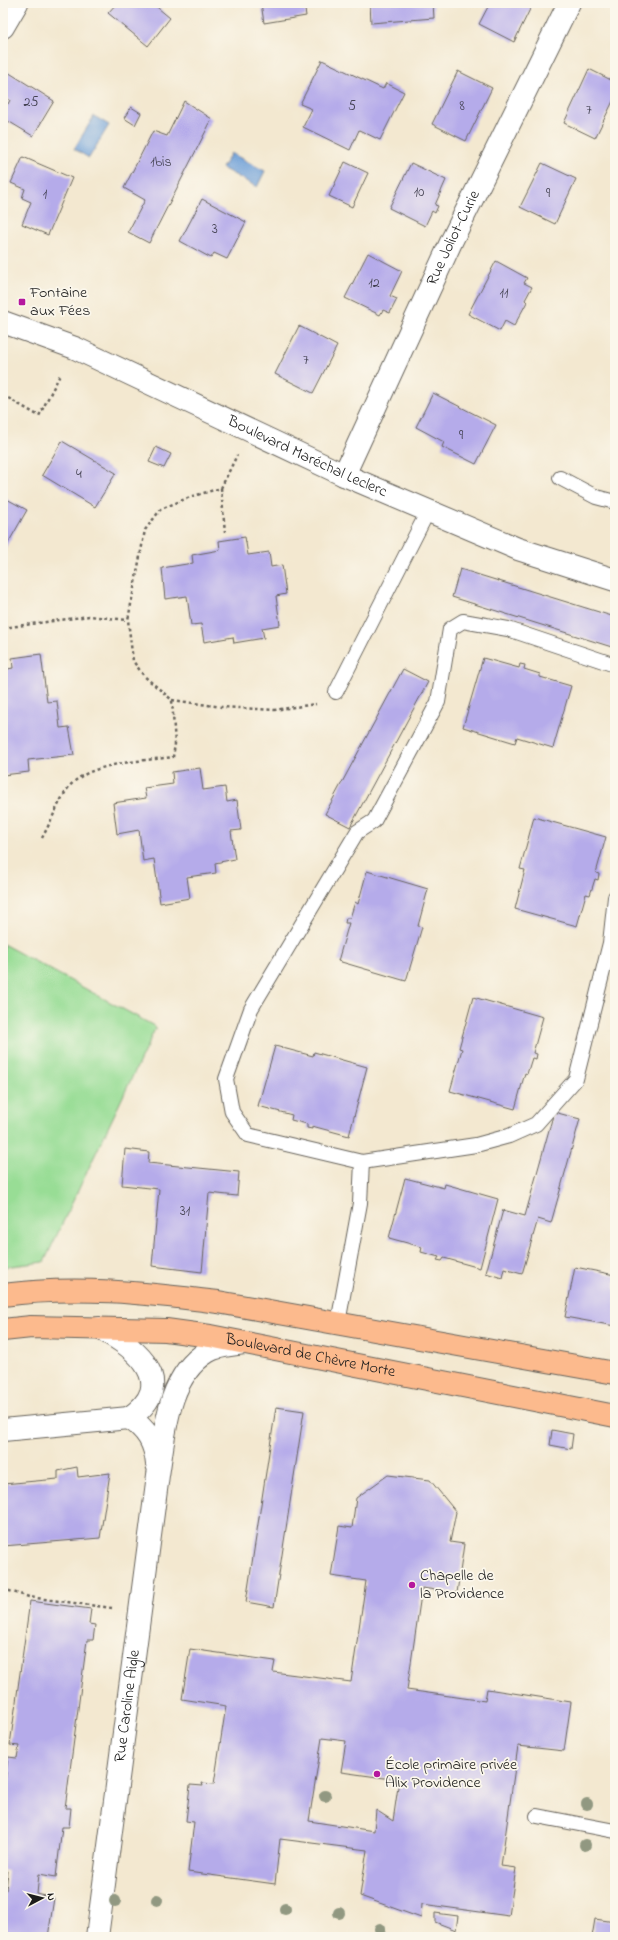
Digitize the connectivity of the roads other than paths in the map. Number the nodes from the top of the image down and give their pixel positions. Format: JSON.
{"nodes":[{"id":1,"x":17,"y":3,"type":"edge"},
{"id":2,"x":569,"y":3,"type":"edge"},
{"id":3,"x":3,"y":27,"type":"edge"},
{"id":4,"x":3,"y":322,"type":"edge"},
{"id":5,"x":344,"y":476,"type":"junction"},
{"id":6,"x":560,"y":478,"type":"dead end"},
{"id":7,"x":615,"y":502,"type":"edge"},
{"id":8,"x":428,"y":511,"type":"junction"},
{"id":9,"x":615,"y":580,"type":"edge"},
{"id":10,"x":615,"y":665,"type":"edge"},
{"id":11,"x":336,"y":692,"type":"road end"},
{"id":12,"x":615,"y":897,"type":"edge"},
{"id":13,"x":362,"y":1162,"type":"junction"},
{"id":14,"x":3,"y":1295,"type":"edge"},
{"id":15,"x":338,"y":1324,"type":"junction"},
{"id":16,"x":99,"y":1328,"type":"junction"},
{"id":17,"x":3,"y":1330,"type":"edge"},
{"id":18,"x":248,"y":1343,"type":"junction"},
{"id":19,"x":615,"y":1373,"type":"edge"},
{"id":20,"x":615,"y":1416,"type":"edge"},
{"id":21,"x":128,"y":1418,"type":"junction"},
{"id":22,"x":3,"y":1430,"type":"edge"},
{"id":23,"x":158,"y":1475,"type":"junction"},
{"id":24,"x":537,"y":1816,"type":"dead end"},
{"id":25,"x":615,"y":1831,"type":"edge"},
{"id":26,"x":97,"y":1937,"type":"edge"}],
"edges":[{"from":1,"to":3,"type":"street"},
{"from":2,"to":5,"type":"street","name":"Rue Joliot-Curie"},
{"from":4,"to":5,"type":"street","name":"Boulevard Maréchal Leclerc"},
{"from":5,"to":8,"type":"street","name":"Boulevard Maréchal Leclerc"},
{"from":6,"to":7,"type":"lane"},
{"from":8,"to":9,"type":"street","name":"Boulevard Maréchal Leclerc"},
{"from":8,"to":11,"type":"lane"},
{"from":10,"to":13,"type":"lane"},
{"from":12,"to":13,"type":"lane"},
{"from":13,"to":15,"type":"lane"},
{"from":14,"to":15,"type":"main road"},
{"from":15,"to":19,"type":"main road"},
{"from":16,"to":17,"type":"main road","name":"Boulevard de Chèvre Morte"},
{"from":16,"to":18,"type":"main road","name":"Boulevard de Chèvre Morte"},
{"from":16,"to":21,"type":"street"},
{"from":18,"to":20,"type":"main road","name":"Boulevard de Chèvre Morte"},
{"from":18,"to":23,"type":"street","name":"Rue Caroline Aigle"},
{"from":21,"to":22,"type":"street"},
{"from":21,"to":23,"type":"street","name":"Rue Caroline Aigle"},
{"from":23,"to":26,"type":"street","name":"Rue Caroline Aigle"},
{"from":24,"to":25,"type":"lane"}]}
